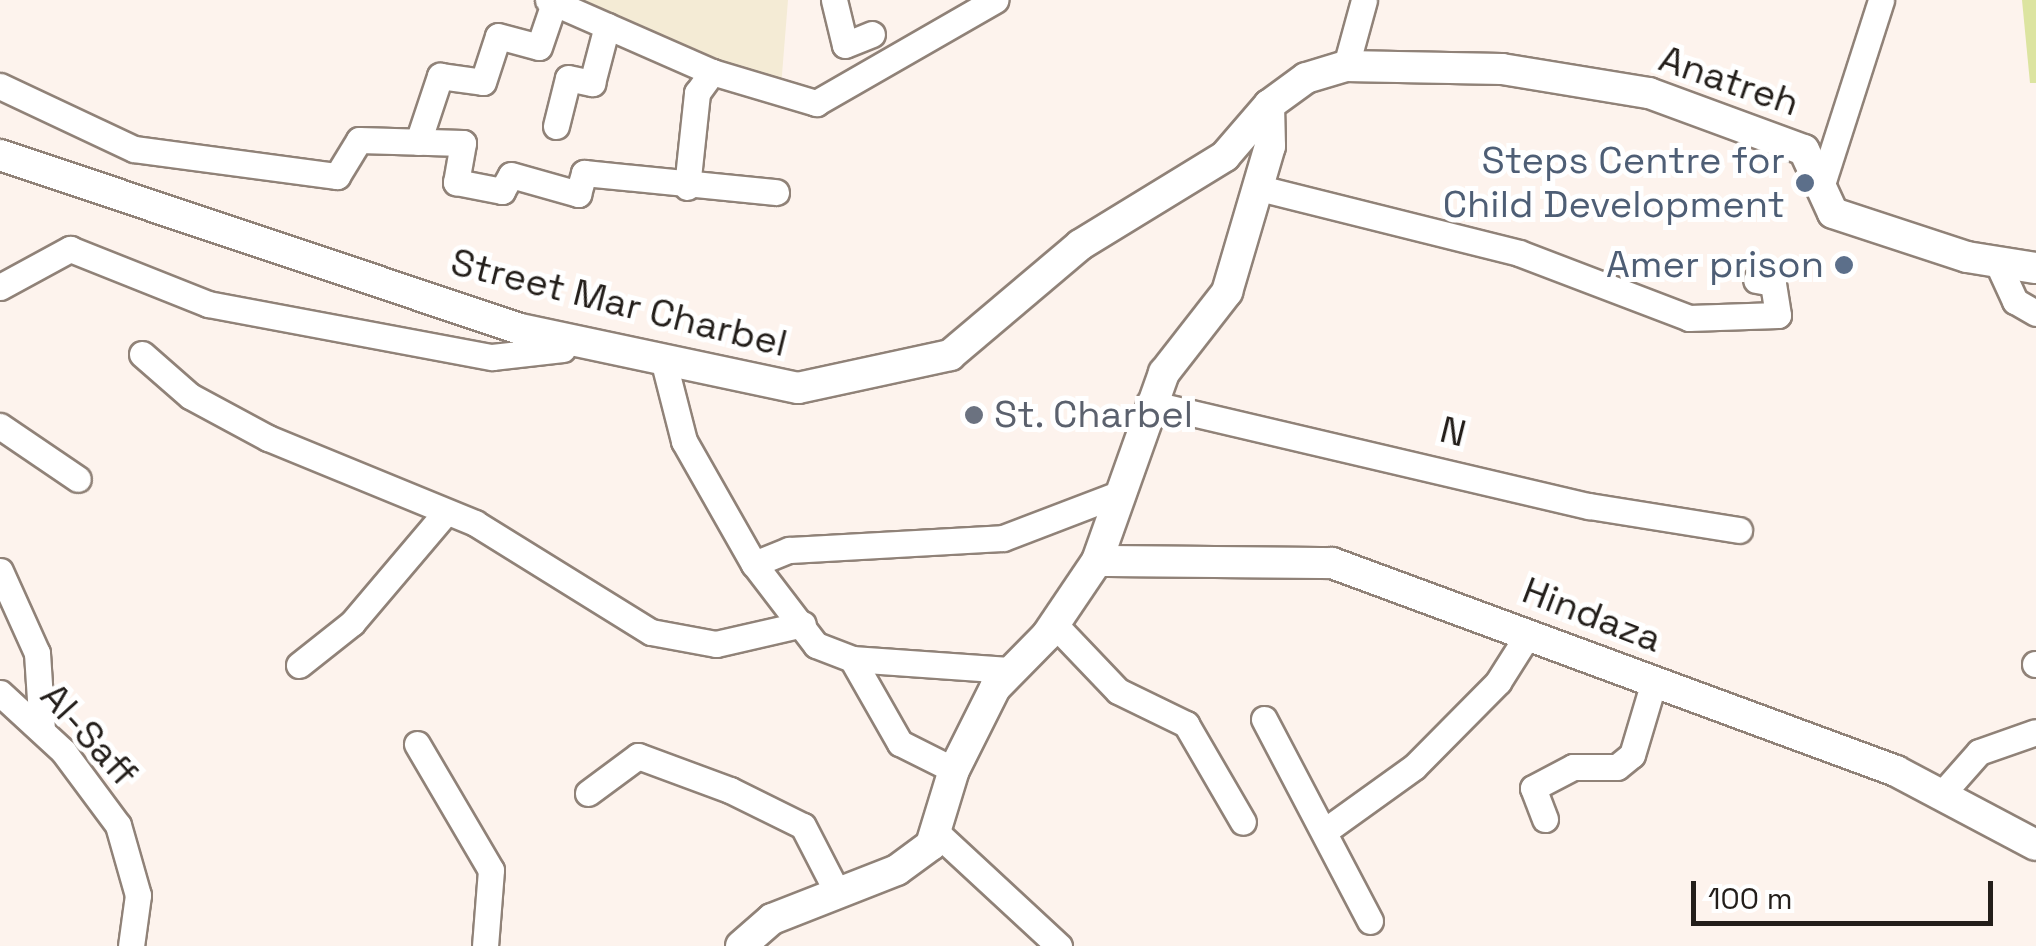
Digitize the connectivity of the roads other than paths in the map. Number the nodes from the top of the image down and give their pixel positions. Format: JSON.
{"nodes":[{"id":1,"x":834,"y":0,"type":"edge"},
{"id":2,"x":995,"y":0,"type":"edge"},
{"id":3,"x":1364,"y":0,"type":"edge"},
{"id":4,"x":1880,"y":0,"type":"edge"},
{"id":5,"x":551,"y":1,"type":"edge"},
{"id":6,"x":606,"y":26,"type":"junction"},
{"id":7,"x":872,"y":34,"type":"dead end"},
{"id":8,"x":1346,"y":66,"type":"junction"},
{"id":9,"x":712,"y":72,"type":"junction"},
{"id":10,"x":0,"y":86,"type":"edge"},
{"id":11,"x":1269,"y":105,"type":"junction"},
{"id":12,"x":556,"y":126,"type":"dead end"},
{"id":13,"x":418,"y":142,"type":"junction"},
{"id":14,"x":0,"y":154,"type":"edge"},
{"id":15,"x":1824,"y":181,"type":"junction"},
{"id":16,"x":687,"y":187,"type":"junction"},
{"id":17,"x":1258,"y":188,"type":"junction"},
{"id":18,"x":776,"y":192,"type":"dead end"},
{"id":19,"x":1998,"y":264,"type":"junction"},
{"id":20,"x":2036,"y":268,"type":"edge"},
{"id":21,"x":3,"y":280,"type":"edge"},
{"id":22,"x":1756,"y":280,"type":"dead end"},
{"id":23,"x":2036,"y":313,"type":"edge"},
{"id":24,"x":612,"y":348,"type":"junction"},
{"id":25,"x":142,"y":354,"type":"dead end"},
{"id":26,"x":664,"y":359,"type":"junction"},
{"id":27,"x":1149,"y":403,"type":"junction"},
{"id":28,"x":0,"y":426,"type":"edge"},
{"id":29,"x":78,"y":479,"type":"dead end"},
{"id":30,"x":1118,"y":494,"type":"junction"},
{"id":31,"x":446,"y":512,"type":"junction"},
{"id":32,"x":1739,"y":530,"type":"dead end"},
{"id":33,"x":1097,"y":561,"type":"junction"},
{"id":34,"x":754,"y":564,"type":"junction"},
{"id":35,"x":0,"y":571,"type":"edge"},
{"id":36,"x":804,"y":624,"type":"junction"},
{"id":37,"x":1054,"y":625,"type":"junction"},
{"id":38,"x":1529,"y":633,"type":"junction"},
{"id":39,"x":852,"y":659,"type":"junction"},
{"id":40,"x":299,"y":665,"type":"dead end"},
{"id":41,"x":1009,"y":670,"type":"junction"},
{"id":42,"x":1654,"y":681,"type":"junction"},
{"id":43,"x":0,"y":693,"type":"edge"},
{"id":44,"x":1264,"y":718,"type":"dead end"},
{"id":45,"x":42,"y":732,"type":"junction"},
{"id":46,"x":2036,"y":732,"type":"edge"},
{"id":47,"x":418,"y":744,"type":"dead end"},
{"id":48,"x":954,"y":770,"type":"junction"},
{"id":49,"x":588,"y":793,"type":"dead end"},
{"id":50,"x":1942,"y":795,"type":"junction"},
{"id":51,"x":1545,"y":819,"type":"dead end"},
{"id":52,"x":1243,"y":822,"type":"dead end"},
{"id":53,"x":1329,"y":828,"type":"junction"},
{"id":54,"x":938,"y":834,"type":"junction"},
{"id":55,"x":2036,"y":845,"type":"edge"},
{"id":56,"x":836,"y":890,"type":"junction"},
{"id":57,"x":1370,"y":921,"type":"dead end"},
{"id":58,"x":132,"y":946,"type":"edge"},
{"id":59,"x":485,"y":946,"type":"edge"},
{"id":60,"x":741,"y":946,"type":"edge"},
{"id":61,"x":1059,"y":946,"type":"edge"}],
"edges":[{"from":1,"to":7,"type":"street"},
{"from":2,"to":9,"type":"street"},
{"from":3,"to":8,"type":"street"},
{"from":4,"to":15,"type":"street"},
{"from":5,"to":6,"type":"street"},
{"from":5,"to":13,"type":"street"},
{"from":6,"to":9,"type":"street"},
{"from":6,"to":12,"type":"street"},
{"from":8,"to":11,"type":"street","name":"Street Mar Charbel"},
{"from":8,"to":15,"type":"street","name":"Anatreh"},
{"from":9,"to":16,"type":"street"},
{"from":10,"to":13,"type":"street"},
{"from":11,"to":17,"type":"street"},
{"from":11,"to":26,"type":"street","name":"Street Mar Charbel"},
{"from":13,"to":16,"type":"street"},
{"from":14,"to":24,"type":"street","name":"Street Mar Charbel"},
{"from":15,"to":19,"type":"street","name":"Anatreh"},
{"from":16,"to":18,"type":"street"},
{"from":17,"to":22,"type":"street"},
{"from":17,"to":27,"type":"street"},
{"from":19,"to":20,"type":"street","name":"Anatreh"},
{"from":19,"to":23,"type":"street"},
{"from":21,"to":24,"type":"street"},
{"from":24,"to":26,"type":"street","name":"Street Mar Charbel"},
{"from":25,"to":31,"type":"street"},
{"from":26,"to":34,"type":"street"},
{"from":27,"to":30,"type":"street"},
{"from":27,"to":32,"type":"street","name":"N"},
{"from":28,"to":29,"type":"street"},
{"from":30,"to":33,"type":"street"},
{"from":30,"to":34,"type":"street"},
{"from":31,"to":36,"type":"street"},
{"from":31,"to":40,"type":"street"},
{"from":33,"to":37,"type":"street"},
{"from":33,"to":38,"type":"street","name":"Hindaza"},
{"from":34,"to":36,"type":"street"},
{"from":35,"to":45,"type":"street"},
{"from":36,"to":39,"type":"street"},
{"from":37,"to":41,"type":"street"},
{"from":37,"to":52,"type":"street"},
{"from":38,"to":42,"type":"street","name":"Hindaza"},
{"from":38,"to":53,"type":"street"},
{"from":39,"to":41,"type":"street"},
{"from":39,"to":48,"type":"street"},
{"from":41,"to":48,"type":"street"},
{"from":42,"to":50,"type":"street","name":"Hindaza"},
{"from":42,"to":51,"type":"street"},
{"from":43,"to":45,"type":"street","name":"Al-Saff"},
{"from":44,"to":53,"type":"street"},
{"from":45,"to":58,"type":"street","name":"Al-Saff"},
{"from":46,"to":50,"type":"street"},
{"from":47,"to":59,"type":"street"},
{"from":48,"to":54,"type":"street"},
{"from":49,"to":56,"type":"street"},
{"from":50,"to":55,"type":"street","name":"Hindaza"},
{"from":53,"to":57,"type":"street"},
{"from":54,"to":56,"type":"street"},
{"from":54,"to":61,"type":"street"},
{"from":56,"to":60,"type":"street"}]}
